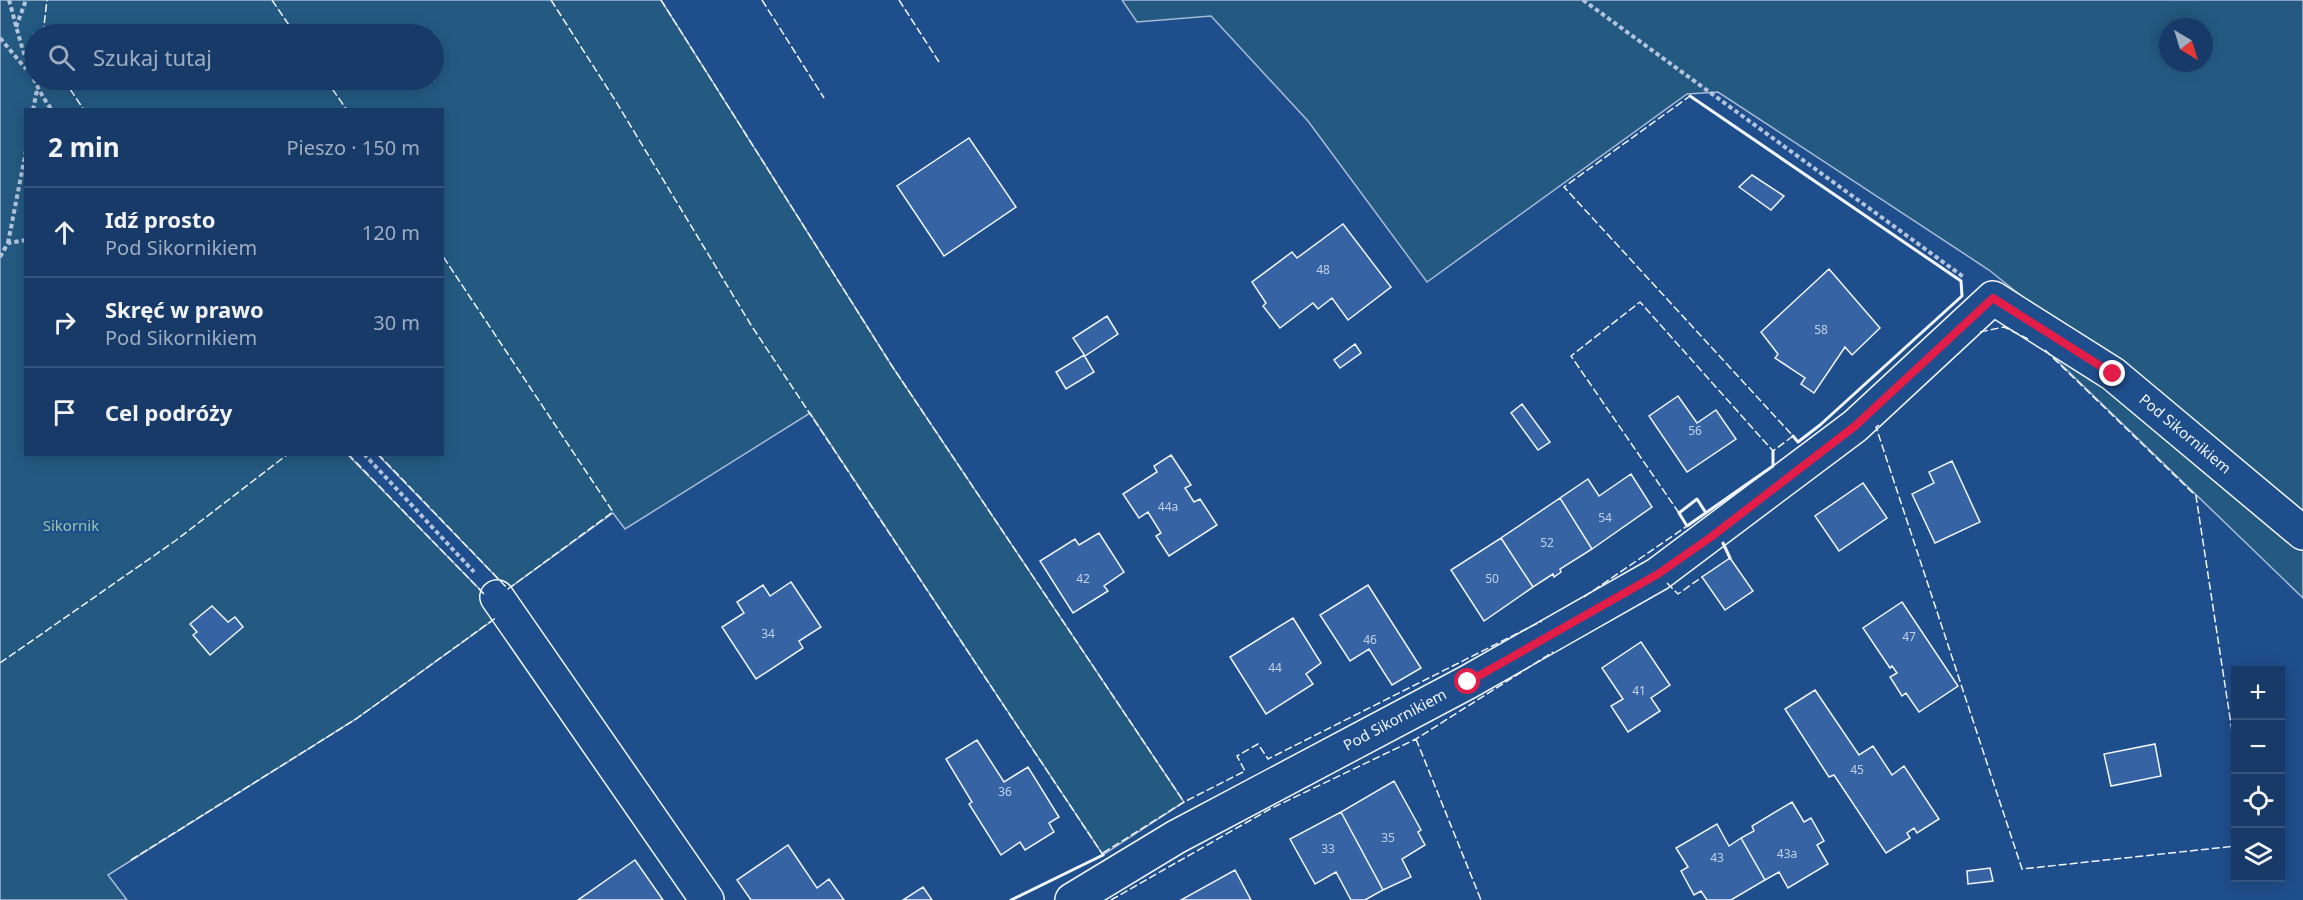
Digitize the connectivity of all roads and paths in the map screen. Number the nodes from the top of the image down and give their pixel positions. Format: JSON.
{"nodes":[{"id":1,"x":9,"y":0,"type":"edge"},
{"id":2,"x":26,"y":0,"type":"edge"},
{"id":3,"x":1582,"y":0,"type":"edge"},
{"id":4,"x":16,"y":27,"type":"junction"},
{"id":5,"x":0,"y":38,"type":"edge"},
{"id":6,"x":24,"y":55,"type":"edge"},
{"id":7,"x":24,"y":66,"type":"edge"},
{"id":8,"x":37,"y":90,"type":"joint"},
{"id":9,"x":33,"y":108,"type":"edge"},
{"id":10,"x":50,"y":108,"type":"edge"},
{"id":11,"x":24,"y":161,"type":"edge"},
{"id":12,"x":24,"y":240,"type":"edge"},
{"id":13,"x":8,"y":243,"type":"junction"},
{"id":14,"x":0,"y":257,"type":"edge"},
{"id":15,"x":1993,"y":298,"type":"junction"},
{"id":16,"x":366,"y":456,"type":"edge"},
{"id":17,"x":2303,"y":533,"type":"edge"},
{"id":18,"x":497,"y":597,"type":"joint"},
{"id":19,"x":707,"y":900,"type":"edge"},
{"id":20,"x":1072,"y":900,"type":"edge"}],
"edges":[{"from":1,"to":4,"type":"path"},
{"from":2,"to":4,"type":"path"},
{"from":3,"to":15,"type":"path"},
{"from":4,"to":6,"type":"path"},
{"from":5,"to":7,"type":"path"},
{"from":8,"to":9,"type":"path"},
{"from":8,"to":10,"type":"path"},
{"from":11,"to":13,"type":"path"},
{"from":12,"to":13,"type":"path"},
{"from":13,"to":14,"type":"path"},
{"from":15,"to":17,"type":"street","name":"Pod Sikornikiem"},
{"from":15,"to":20,"type":"street","name":"Pod Sikornikiem"},
{"from":16,"to":18,"type":"path"},
{"from":18,"to":19,"type":"street"}]}
